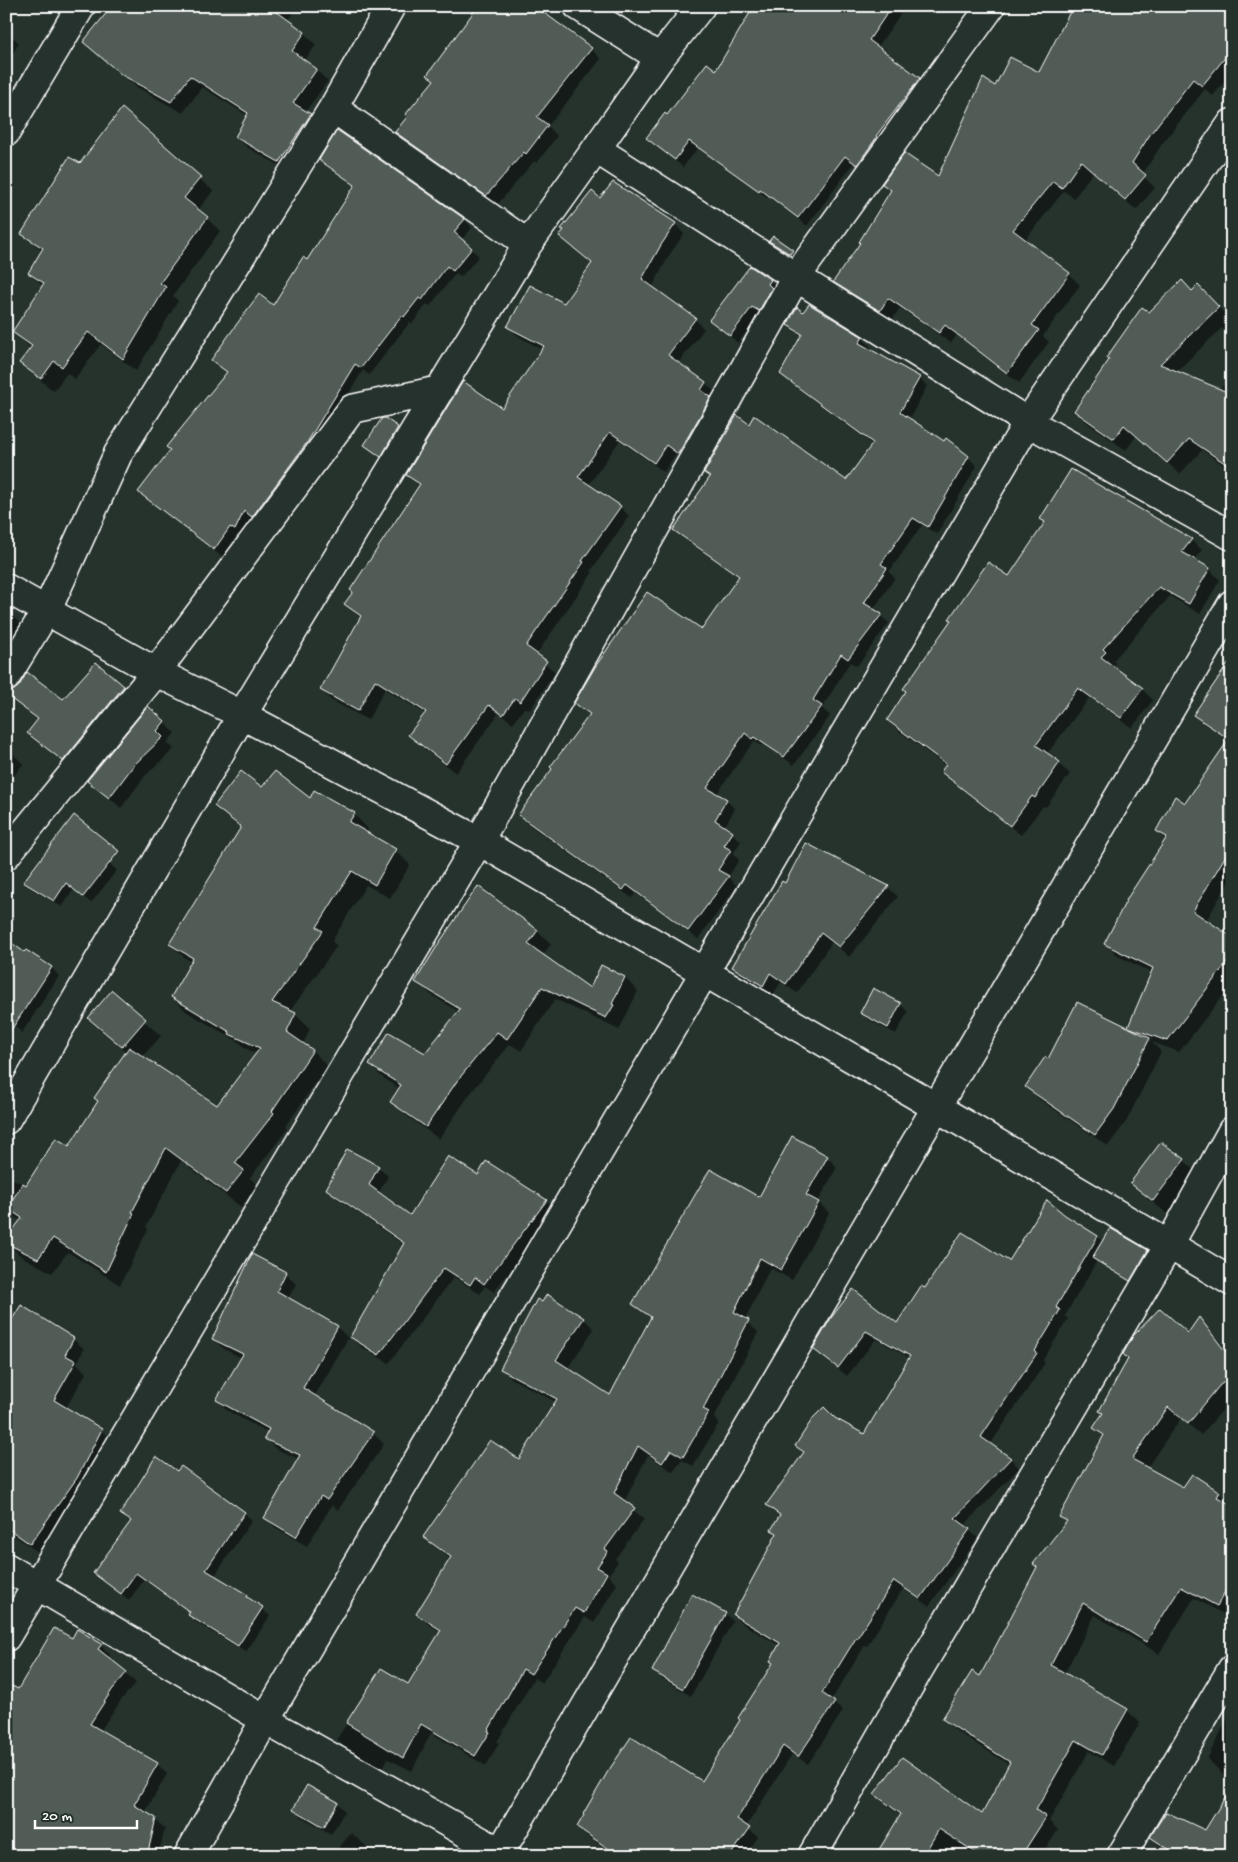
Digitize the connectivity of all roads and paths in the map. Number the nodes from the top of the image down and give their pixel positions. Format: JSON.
{"nodes":[{"id":1,"x":81,"y":6,"type":"edge"},
{"id":2,"x":391,"y":6,"type":"edge"},
{"id":3,"x":578,"y":6,"type":"edge"},
{"id":4,"x":701,"y":6,"type":"edge"},
{"id":5,"x":991,"y":6,"type":"edge"},
{"id":6,"x":660,"y":58,"type":"junction"},
{"id":7,"x":333,"y":108,"type":"junction"},
{"id":8,"x":1232,"y":124,"type":"edge"},
{"id":9,"x":6,"y":132,"type":"edge"},
{"id":10,"x":596,"y":149,"type":"junction"},
{"id":11,"x":528,"y":244,"type":"junction"},
{"id":12,"x":796,"y":278,"type":"junction"},
{"id":13,"x":440,"y":390,"type":"junction"},
{"id":14,"x":1028,"y":422,"type":"junction"},
{"id":15,"x":1232,"y":536,"type":"edge"},
{"id":16,"x":6,"y":588,"type":"edge"},
{"id":17,"x":1232,"y":604,"type":"edge"},
{"id":18,"x":47,"y":610,"type":"junction"},
{"id":19,"x":156,"y":672,"type":"junction"},
{"id":20,"x":6,"y":677,"type":"edge"},
{"id":21,"x":242,"y":715,"type":"junction"},
{"id":22,"x":479,"y":841,"type":"junction"},
{"id":23,"x":6,"y":855,"type":"edge"},
{"id":24,"x":705,"y":973,"type":"junction"},
{"id":25,"x":936,"y":1107,"type":"junction"},
{"id":26,"x":6,"y":1120,"type":"edge"},
{"id":27,"x":1232,"y":1131,"type":"edge"},
{"id":28,"x":1169,"y":1245,"type":"junction"},
{"id":29,"x":1232,"y":1282,"type":"edge"},
{"id":30,"x":6,"y":1567,"type":"edge"},
{"id":31,"x":36,"y":1585,"type":"junction"},
{"id":32,"x":6,"y":1637,"type":"edge"},
{"id":33,"x":1232,"y":1669,"type":"edge"},
{"id":34,"x":265,"y":1720,"type":"junction"},
{"id":35,"x":502,"y":1854,"type":"edge"},
{"id":36,"x":188,"y":1856,"type":"edge"},
{"id":37,"x":812,"y":1856,"type":"edge"},
{"id":38,"x":1121,"y":1856,"type":"edge"}],
"edges":[{"from":1,"to":9,"type":"street"},
{"from":2,"to":7,"type":"street"},
{"from":3,"to":6,"type":"street"},
{"from":4,"to":6,"type":"street"},
{"from":5,"to":12,"type":"street"},
{"from":6,"to":10,"type":"street"},
{"from":7,"to":11,"type":"street"},
{"from":7,"to":18,"type":"street"},
{"from":8,"to":14,"type":"street"},
{"from":10,"to":11,"type":"street"},
{"from":10,"to":12,"type":"street"},
{"from":11,"to":13,"type":"street"},
{"from":12,"to":14,"type":"street"},
{"from":12,"to":22,"type":"street"},
{"from":13,"to":19,"type":"street"},
{"from":13,"to":21,"type":"street"},
{"from":14,"to":15,"type":"street"},
{"from":14,"to":24,"type":"street"},
{"from":16,"to":18,"type":"street"},
{"from":17,"to":25,"type":"street"},
{"from":18,"to":19,"type":"street"},
{"from":18,"to":20,"type":"street"},
{"from":19,"to":21,"type":"street"},
{"from":19,"to":23,"type":"street"},
{"from":21,"to":22,"type":"street"},
{"from":21,"to":26,"type":"street"},
{"from":22,"to":24,"type":"street"},
{"from":22,"to":31,"type":"street"},
{"from":24,"to":25,"type":"street"},
{"from":24,"to":34,"type":"street"},
{"from":25,"to":28,"type":"street"},
{"from":25,"to":35,"type":"street"},
{"from":27,"to":28,"type":"street"},
{"from":28,"to":29,"type":"street"},
{"from":28,"to":37,"type":"street"},
{"from":30,"to":31,"type":"street"},
{"from":31,"to":32,"type":"street"},
{"from":31,"to":34,"type":"street"},
{"from":33,"to":38,"type":"street"},
{"from":34,"to":35,"type":"street"},
{"from":34,"to":36,"type":"street"}]}
